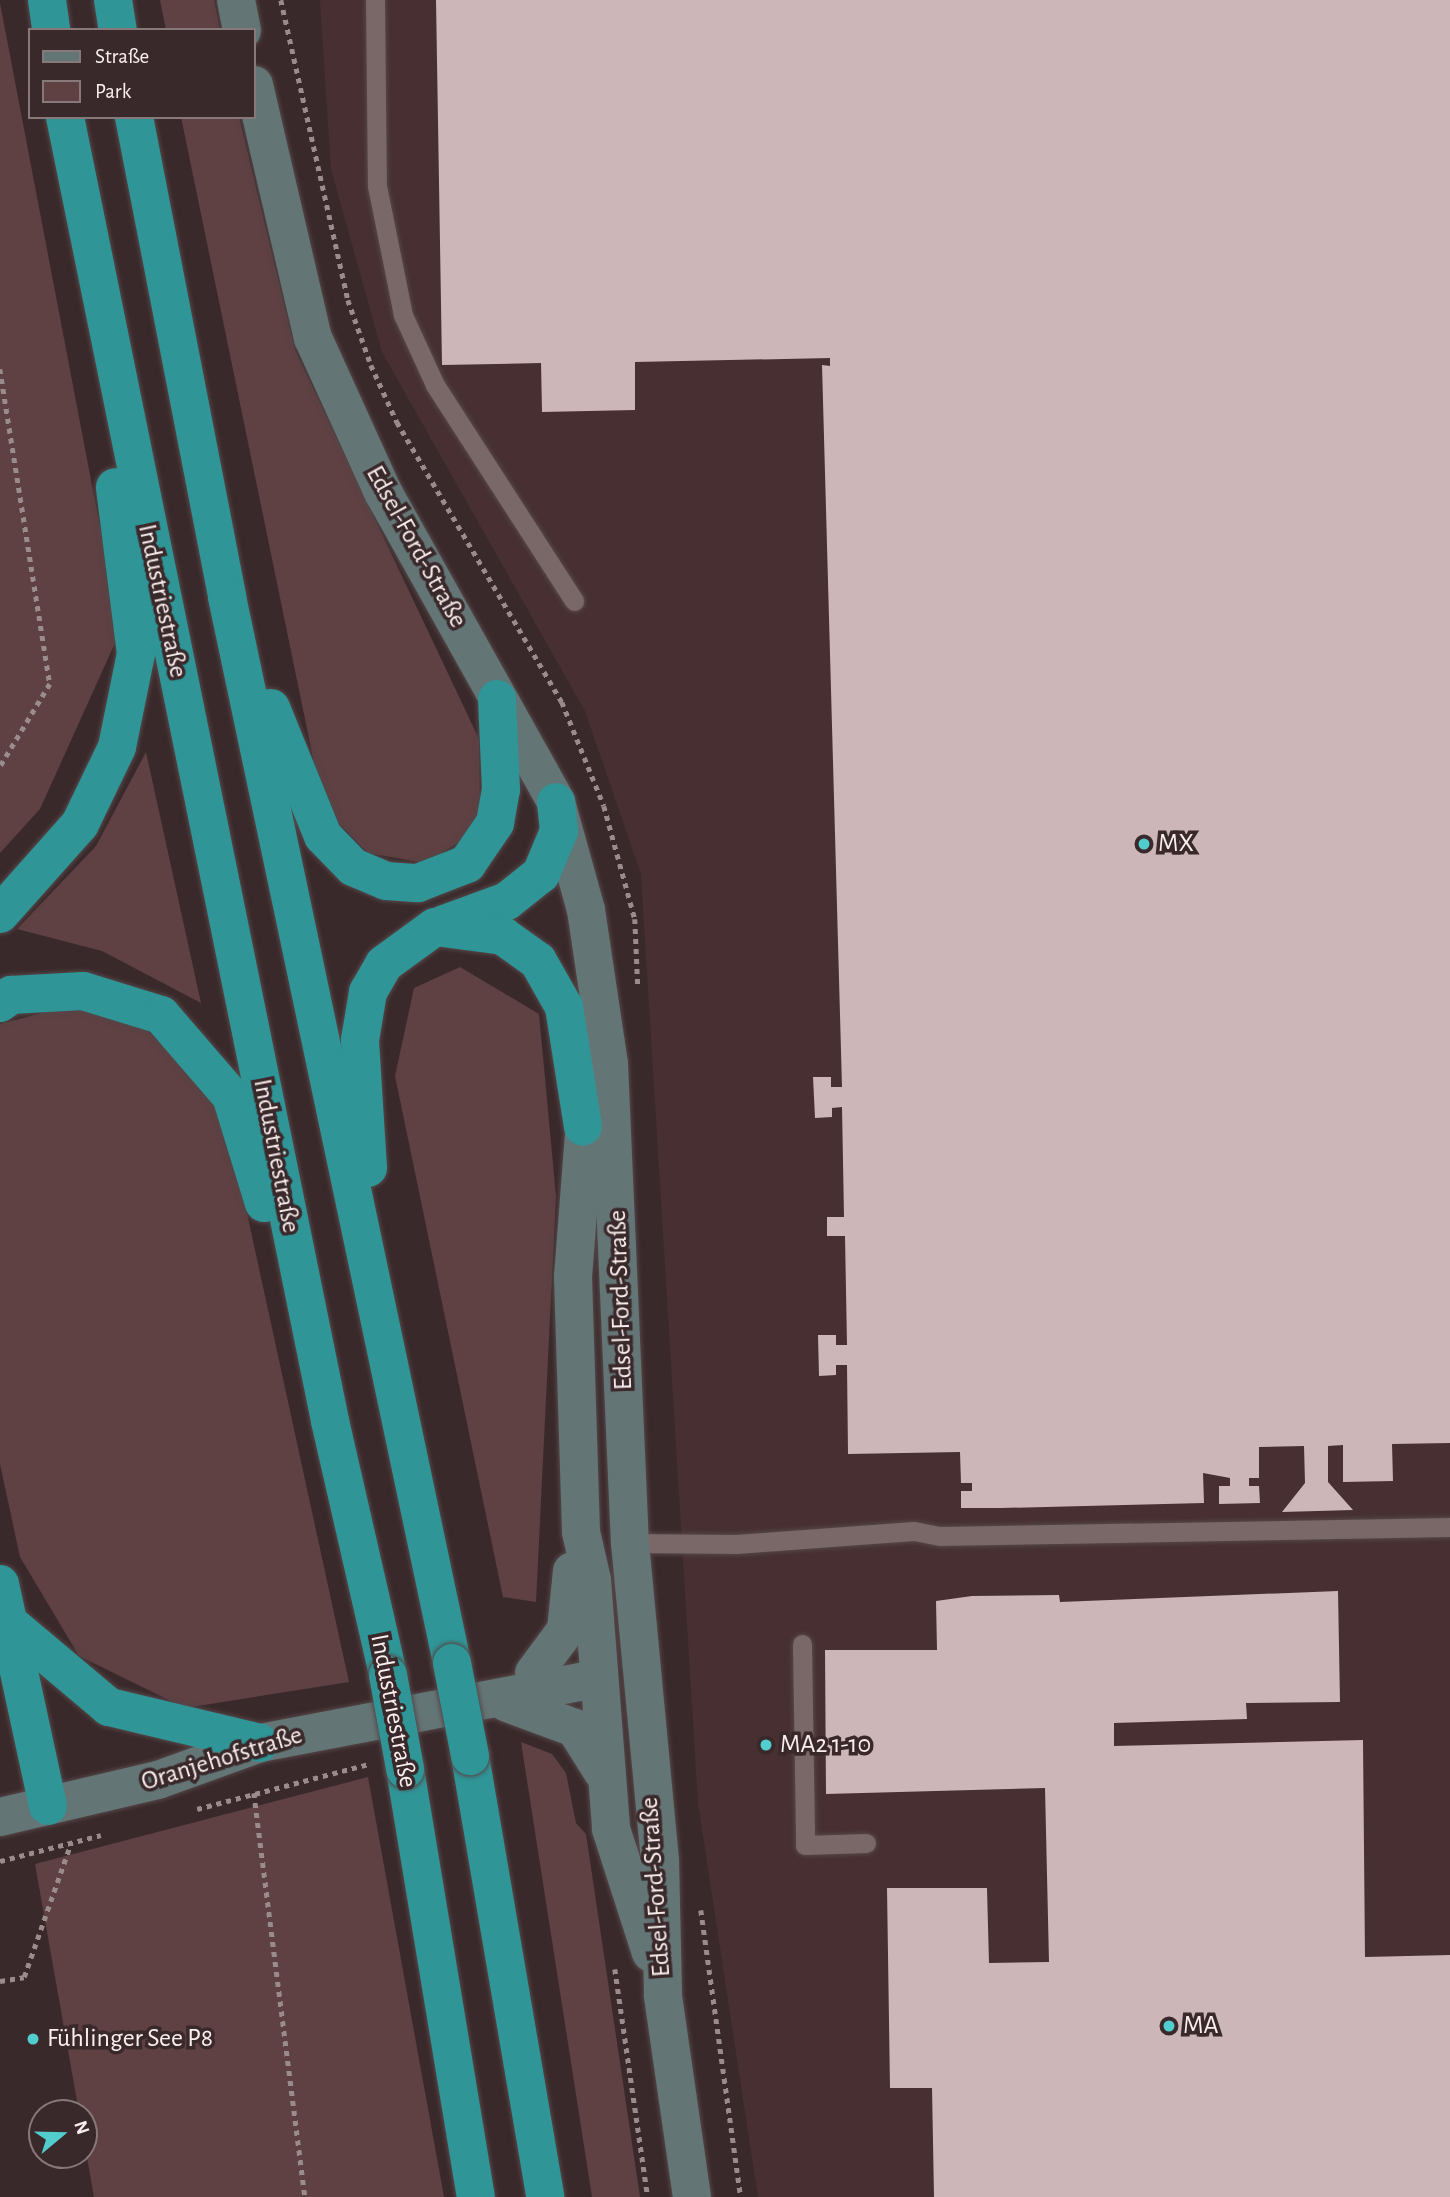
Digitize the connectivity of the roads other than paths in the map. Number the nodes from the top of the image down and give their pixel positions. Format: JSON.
{"nodes":[{"id":1,"x":47,"y":0,"type":"edge"},
{"id":2,"x":113,"y":0,"type":"edge"},
{"id":3,"x":236,"y":0,"type":"edge"},
{"id":4,"x":375,"y":0,"type":"edge"},
{"id":5,"x":51,"y":28,"type":"edge"},
{"id":6,"x":118,"y":28,"type":"edge"},
{"id":7,"x":242,"y":28,"type":"edge"},
{"id":8,"x":256,"y":94,"type":"edge"},
{"id":9,"x":65,"y":119,"type":"edge"},
{"id":10,"x":134,"y":119,"type":"edge"},
{"id":11,"x":80,"y":207,"type":"junction"},
{"id":12,"x":227,"y":597,"type":"junction"},
{"id":13,"x":574,"y":601,"type":"dead end"},
{"id":14,"x":497,"y":699,"type":"junction"},
{"id":15,"x":556,"y":802,"type":"junction"},
{"id":16,"x":0,"y":914,"type":"edge"},
{"id":17,"x":435,"y":927,"type":"junction"},
{"id":18,"x":600,"y":1000,"type":"junction"},
{"id":19,"x":0,"y":1003,"type":"edge"},
{"id":20,"x":583,"y":1127,"type":"junction"},
{"id":21,"x":371,"y":1275,"type":"junction"},
{"id":22,"x":330,"y":1421,"type":"junction"},
{"id":23,"x":1450,"y":1527,"type":"edge"},
{"id":24,"x":581,"y":1532,"type":"junction"},
{"id":25,"x":630,"y":1544,"type":"junction"},
{"id":26,"x":0,"y":1584,"type":"edge"},
{"id":27,"x":636,"y":1600,"type":"junction"},
{"id":28,"x":8,"y":1622,"type":"junction"},
{"id":29,"x":802,"y":1644,"type":"dead end"},
{"id":30,"x":534,"y":1673,"type":"junction"},
{"id":31,"x":597,"y":1679,"type":"junction"},
{"id":32,"x":488,"y":1700,"type":"junction"},
{"id":33,"x":260,"y":1743,"type":"junction"},
{"id":34,"x":649,"y":1779,"type":"junction"},
{"id":35,"x":606,"y":1784,"type":"junction"},
{"id":36,"x":48,"y":1806,"type":"junction"},
{"id":37,"x":0,"y":1817,"type":"edge"},
{"id":38,"x":866,"y":1843,"type":"dead end"},
{"id":39,"x":663,"y":1996,"type":"junction"},
{"id":40,"x":476,"y":2197,"type":"edge"},
{"id":41,"x":545,"y":2197,"type":"edge"},
{"id":42,"x":692,"y":2197,"type":"edge"}],
"edges":[{"from":1,"to":5,"type":"highway"},
{"from":2,"to":6,"type":"highway"},
{"from":3,"to":7,"type":"street"},
{"from":4,"to":13,"type":"lane"},
{"from":8,"to":14,"type":"street","name":"Edsel-Ford-Straße"},
{"from":9,"to":11,"type":"highway","name":"Industriestraße"},
{"from":10,"to":12,"type":"highway"},
{"from":11,"to":16,"type":"highway"},
{"from":11,"to":22,"type":"highway","name":"Industriestraße"},
{"from":12,"to":14,"type":"highway"},
{"from":12,"to":21,"type":"highway"},
{"from":14,"to":15,"type":"street","name":"Edsel-Ford-Straße"},
{"from":15,"to":17,"type":"highway"},
{"from":15,"to":18,"type":"street","name":"Edsel-Ford-Straße"},
{"from":17,"to":20,"type":"highway"},
{"from":17,"to":21,"type":"highway"},
{"from":18,"to":20,"type":"street","name":"Edsel-Ford-Straße"},
{"from":18,"to":25,"type":"street","name":"Edsel-Ford-Straße"},
{"from":19,"to":22,"type":"highway"},
{"from":20,"to":24,"type":"street","name":"Edsel-Ford-Straße"},
{"from":21,"to":41,"type":"highway","bridge":true},
{"from":22,"to":40,"type":"highway","name":"Industriestraße","bridge":true},
{"from":23,"to":25,"type":"lane"},
{"from":24,"to":30,"type":"street","name":"Edsel-Ford-Straße"},
{"from":24,"to":31,"type":"street","name":"Edsel-Ford-Straße"},
{"from":25,"to":27,"type":"street","name":"Edsel-Ford-Straße"},
{"from":26,"to":28,"type":"highway"},
{"from":27,"to":31,"type":"street","name":"Edsel-Ford-Straße"},
{"from":27,"to":34,"type":"street","name":"Edsel-Ford-Straße"},
{"from":28,"to":33,"type":"highway"},
{"from":28,"to":36,"type":"highway"},
{"from":29,"to":38,"type":"lane"},
{"from":30,"to":31,"type":"street","name":"Oranjehofstraße"},
{"from":30,"to":32,"type":"street","name":"Oranjehofstraße"},
{"from":31,"to":32,"type":"street","name":"Oranjehofstraße"},
{"from":31,"to":34,"type":"street","name":"Edsel-Ford-Straße"},
{"from":31,"to":35,"type":"street","name":"Edsel-Ford-Straße"},
{"from":32,"to":33,"type":"street","name":"Oranjehofstraße"},
{"from":32,"to":35,"type":"street","name":"Oranjehofstraße"},
{"from":33,"to":36,"type":"street","name":"Oranjehofstraße"},
{"from":34,"to":39,"type":"street","name":"Edsel-Ford-Straße"},
{"from":35,"to":39,"type":"street","name":"Edsel-Ford-Straße"},
{"from":36,"to":37,"type":"street","name":"Oranjehofstraße"},
{"from":39,"to":42,"type":"street","name":"Edsel-Ford-Straße"}]}
